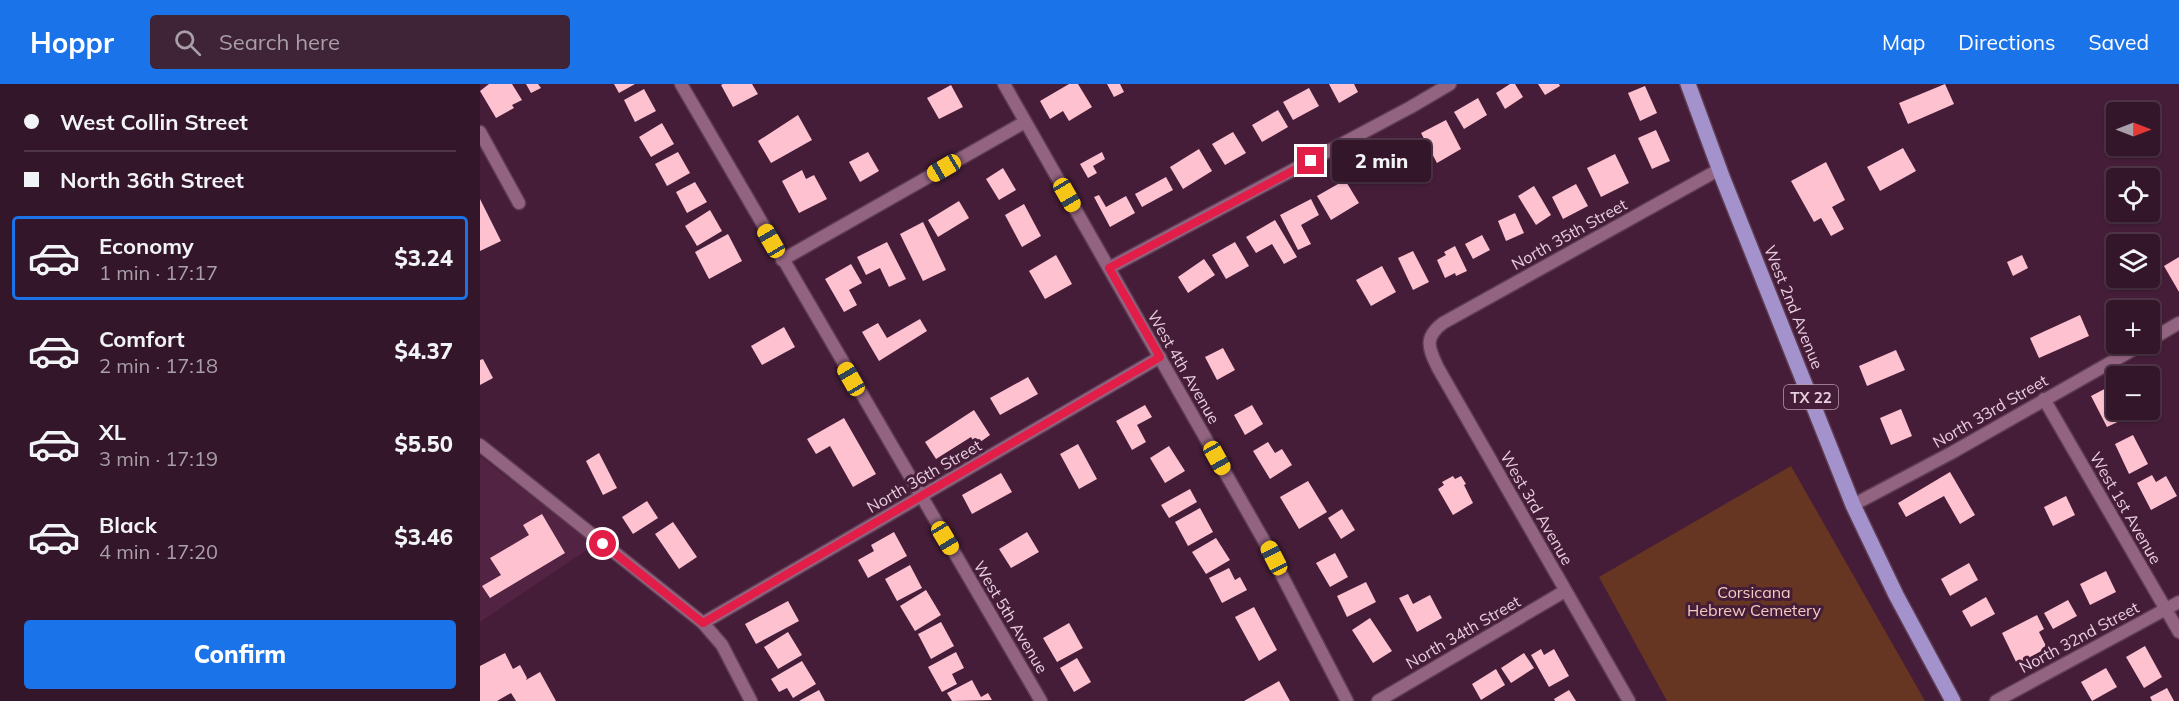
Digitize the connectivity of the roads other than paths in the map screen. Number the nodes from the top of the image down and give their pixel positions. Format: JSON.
{"nodes":[{"id":1,"x":681,"y":84,"type":"edge"},
{"id":2,"x":1005,"y":84,"type":"edge"},
{"id":3,"x":1450,"y":84,"type":"edge"},
{"id":4,"x":1688,"y":84,"type":"edge"},
{"id":5,"x":1025,"y":122,"type":"junction"},
{"id":6,"x":480,"y":132,"type":"edge"},
{"id":7,"x":1719,"y":169,"type":"junction"},
{"id":8,"x":519,"y":203,"type":"dead end"},
{"id":9,"x":782,"y":260,"type":"junction"},
{"id":10,"x":1109,"y":268,"type":"junction"},
{"id":11,"x":2179,"y":323,"type":"edge"},
{"id":12,"x":1435,"y":329,"type":"joint"},
{"id":13,"x":2160,"y":334,"type":"edge"},
{"id":14,"x":2125,"y":354,"type":"edge"},
{"id":15,"x":1160,"y":357,"type":"junction"},
{"id":16,"x":2044,"y":399,"type":"junction"},
{"id":17,"x":480,"y":445,"type":"edge"},
{"id":18,"x":920,"y":497,"type":"junction"},
{"id":19,"x":1853,"y":505,"type":"junction"},
{"id":20,"x":1565,"y":591,"type":"junction"},
{"id":21,"x":2179,"y":602,"type":"edge"},
{"id":22,"x":2166,"y":609,"type":"junction"},
{"id":23,"x":703,"y":623,"type":"junction"},
{"id":24,"x":2179,"y":633,"type":"edge"},
{"id":25,"x":751,"y":701,"type":"edge"},
{"id":26,"x":1041,"y":701,"type":"edge"},
{"id":27,"x":1347,"y":701,"type":"edge"},
{"id":28,"x":1378,"y":701,"type":"edge"},
{"id":29,"x":1629,"y":701,"type":"edge"},
{"id":30,"x":1953,"y":701,"type":"edge"},
{"id":31,"x":1995,"y":701,"type":"edge"}],
"edges":[{"from":1,"to":9,"type":"street","name":"West 5th Avenue"},
{"from":2,"to":5,"type":"street","name":"West 4th Avenue"},
{"from":3,"to":10,"type":"street"},
{"from":4,"to":7,"type":"main road","name":"West 2nd Avenue","number":"TX 22"},
{"from":5,"to":9,"type":"street"},
{"from":5,"to":10,"type":"street","name":"West 4th Avenue"},
{"from":6,"to":8,"type":"street"},
{"from":7,"to":12,"type":"street","name":"North 35th Street"},
{"from":7,"to":19,"type":"main road","name":"West 2nd Avenue","number":"TX 22"},
{"from":9,"to":18,"type":"street","name":"West 5th Avenue"},
{"from":10,"to":15,"type":"street","name":"West 4th Avenue"},
{"from":11,"to":13,"type":"street"},
{"from":12,"to":20,"type":"street","name":"West 3rd Avenue"},
{"from":14,"to":16,"type":"street","name":"North 33rd Street"},
{"from":15,"to":18,"type":"street","name":"North 36th Street"},
{"from":15,"to":27,"type":"street","name":"West 4th Avenue"},
{"from":16,"to":19,"type":"street","name":"North 33rd Street"},
{"from":16,"to":22,"type":"street","name":"West 1st Avenue"},
{"from":17,"to":23,"type":"street"},
{"from":18,"to":23,"type":"street","name":"North 36th Street"},
{"from":18,"to":26,"type":"street","name":"West 5th Avenue"},
{"from":19,"to":30,"type":"main road","name":"West 2nd Avenue","number":"TX 22"},
{"from":20,"to":28,"type":"street","name":"North 34th Street"},
{"from":20,"to":29,"type":"street","name":"West 3rd Avenue"},
{"from":21,"to":22,"type":"street","name":"North 32nd Street"},
{"from":22,"to":24,"type":"street","name":"West 1st Avenue"},
{"from":22,"to":31,"type":"street","name":"North 32nd Street"},
{"from":23,"to":25,"type":"street"}]}
